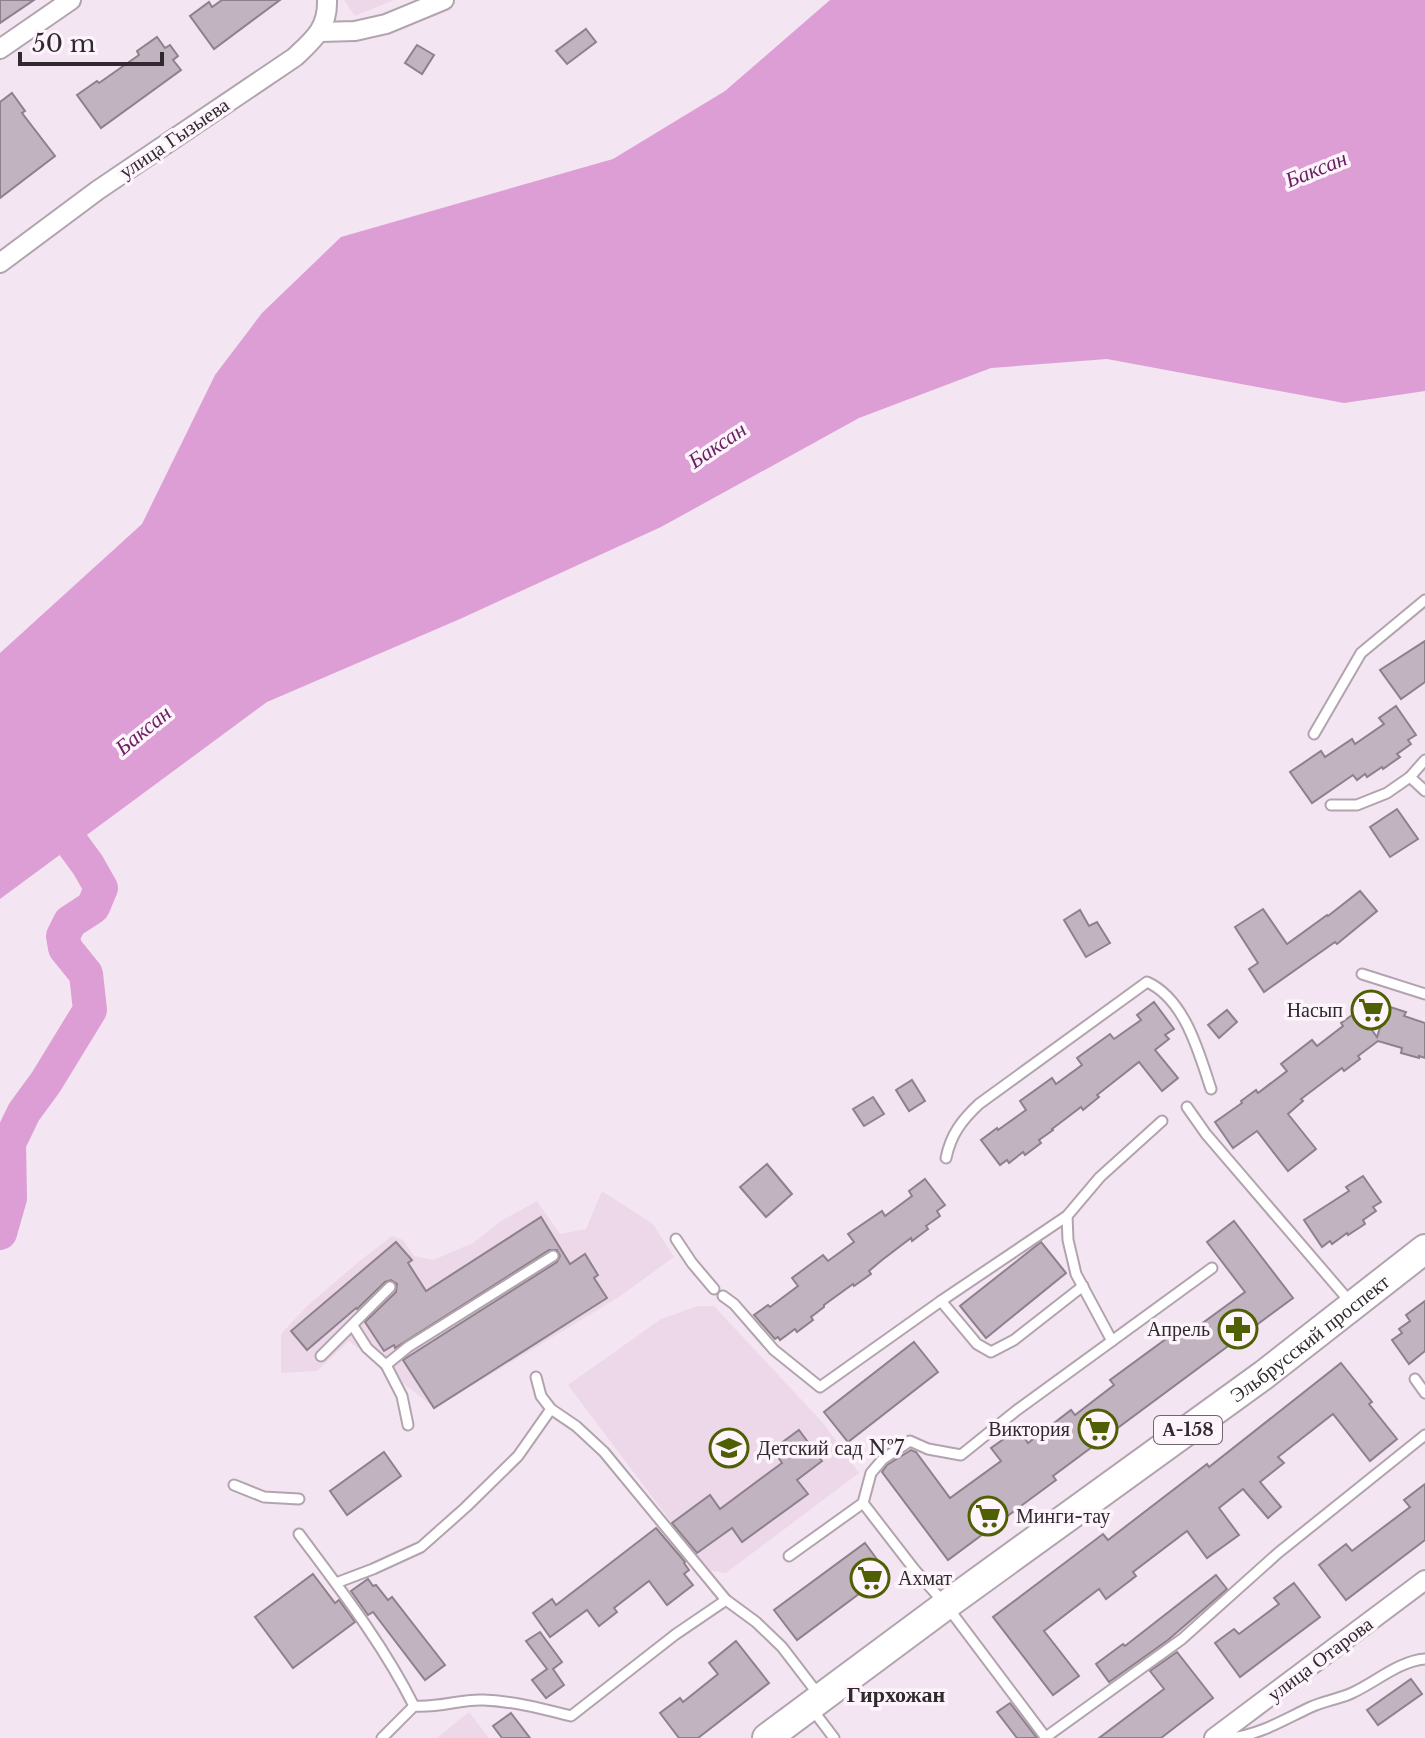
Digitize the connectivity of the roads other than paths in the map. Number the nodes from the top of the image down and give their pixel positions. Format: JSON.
{"nodes":[{"id":1,"x":71,"y":0,"type":"edge"},
{"id":2,"x":327,"y":0,"type":"edge"},
{"id":3,"x":444,"y":0,"type":"edge"},
{"id":4,"x":320,"y":32,"type":"junction"},
{"id":5,"x":0,"y":49,"type":"edge"},
{"id":6,"x":0,"y":263,"type":"edge"},
{"id":7,"x":1425,"y":600,"type":"edge"},
{"id":8,"x":1314,"y":734,"type":"dead end"},
{"id":9,"x":1425,"y":760,"type":"edge"},
{"id":10,"x":1410,"y":777,"type":"junction"},
{"id":11,"x":1425,"y":791,"type":"edge"},
{"id":12,"x":1331,"y":805,"type":"dead end"},
{"id":13,"x":1362,"y":974,"type":"dead end"},
{"id":14,"x":1425,"y":994,"type":"edge"},
{"id":15,"x":1211,"y":1089,"type":"dead end"},
{"id":16,"x":1187,"y":1107,"type":"dead end"},
{"id":17,"x":1162,"y":1121,"type":"dead end"},
{"id":18,"x":946,"y":1158,"type":"dead end"},
{"id":19,"x":1067,"y":1216,"type":"junction"},
{"id":20,"x":676,"y":1239,"type":"dead end"},
{"id":21,"x":1425,"y":1249,"type":"edge"},
{"id":22,"x":553,"y":1256,"type":"dead end"},
{"id":23,"x":1212,"y":1268,"type":"dead end"},
{"id":24,"x":1083,"y":1286,"type":"junction"},
{"id":25,"x":390,"y":1287,"type":"dead end"},
{"id":26,"x":714,"y":1289,"type":"dead end"},
{"id":27,"x":723,"y":1296,"type":"dead end"},
{"id":28,"x":941,"y":1301,"type":"junction"},
{"id":29,"x":1353,"y":1305,"type":"junction"},
{"id":30,"x":353,"y":1326,"type":"junction"},
{"id":31,"x":1112,"y":1341,"type":"junction"},
{"id":32,"x":321,"y":1356,"type":"dead end"},
{"id":33,"x":386,"y":1365,"type":"junction"},
{"id":34,"x":536,"y":1377,"type":"dead end"},
{"id":35,"x":1415,"y":1379,"type":"dead end"},
{"id":36,"x":1425,"y":1393,"type":"edge"},
{"id":37,"x":551,"y":1409,"type":"junction"},
{"id":38,"x":408,"y":1425,"type":"dead end"},
{"id":39,"x":1425,"y":1435,"type":"edge"},
{"id":40,"x":234,"y":1485,"type":"dead end"},
{"id":41,"x":299,"y":1499,"type":"dead end"},
{"id":42,"x":863,"y":1503,"type":"junction"},
{"id":43,"x":299,"y":1534,"type":"dead end"},
{"id":44,"x":789,"y":1556,"type":"dead end"},
{"id":45,"x":1425,"y":1580,"type":"edge"},
{"id":46,"x":336,"y":1583,"type":"junction"},
{"id":47,"x":726,"y":1600,"type":"junction"},
{"id":48,"x":946,"y":1605,"type":"junction"},
{"id":49,"x":1425,"y":1659,"type":"edge"},
{"id":50,"x":815,"y":1701,"type":"junction"},
{"id":51,"x":414,"y":1706,"type":"junction"},
{"id":52,"x":382,"y":1738,"type":"edge"},
{"id":53,"x":767,"y":1738,"type":"edge"},
{"id":54,"x":834,"y":1738,"type":"edge"},
{"id":55,"x":1046,"y":1738,"type":"edge"},
{"id":56,"x":1214,"y":1738,"type":"edge"},
{"id":57,"x":1230,"y":1738,"type":"edge"}],
"edges":[{"from":1,"to":5,"type":"street"},
{"from":2,"to":4,"type":"street"},
{"from":3,"to":4,"type":"street"},
{"from":4,"to":6,"type":"street","name":"улица Гызыева"},
{"from":7,"to":8,"type":"lane"},
{"from":9,"to":10,"type":"lane"},
{"from":10,"to":11,"type":"lane"},
{"from":10,"to":12,"type":"lane"},
{"from":13,"to":14,"type":"lane"},
{"from":15,"to":18,"type":"lane"},
{"from":16,"to":29,"type":"lane"},
{"from":17,"to":19,"type":"lane"},
{"from":19,"to":24,"type":"lane"},
{"from":19,"to":28,"type":"lane"},
{"from":20,"to":26,"type":"lane"},
{"from":21,"to":29,"type":"main road","name":"Эльбрусский проспект","number":"А-158"},
{"from":22,"to":33,"type":"lane"},
{"from":23,"to":31,"type":"lane"},
{"from":24,"to":28,"type":"lane"},
{"from":24,"to":31,"type":"lane"},
{"from":25,"to":30,"type":"lane"},
{"from":27,"to":28,"type":"lane"},
{"from":29,"to":48,"type":"main road","name":"Эльбрусский проспект","number":"А-158"},
{"from":30,"to":32,"type":"lane"},
{"from":30,"to":33,"type":"lane"},
{"from":31,"to":42,"type":"lane"},
{"from":33,"to":38,"type":"lane"},
{"from":34,"to":37,"type":"lane"},
{"from":35,"to":36,"type":"lane"},
{"from":37,"to":46,"type":"lane"},
{"from":37,"to":47,"type":"lane"},
{"from":39,"to":55,"type":"lane"},
{"from":40,"to":41,"type":"lane"},
{"from":42,"to":44,"type":"lane"},
{"from":42,"to":48,"type":"lane"},
{"from":43,"to":46,"type":"lane"},
{"from":45,"to":56,"type":"street","name":"улица Отарова"},
{"from":46,"to":51,"type":"lane"},
{"from":47,"to":50,"type":"lane"},
{"from":47,"to":51,"type":"lane"},
{"from":48,"to":50,"type":"main road","name":"Эльбрусский проспект","number":"А-158"},
{"from":48,"to":55,"type":"lane"},
{"from":49,"to":57,"type":"lane"},
{"from":50,"to":53,"type":"main road","name":"Эльбрусский проспект","number":"А-158"},
{"from":50,"to":54,"type":"lane"},
{"from":51,"to":52,"type":"lane"}]}
